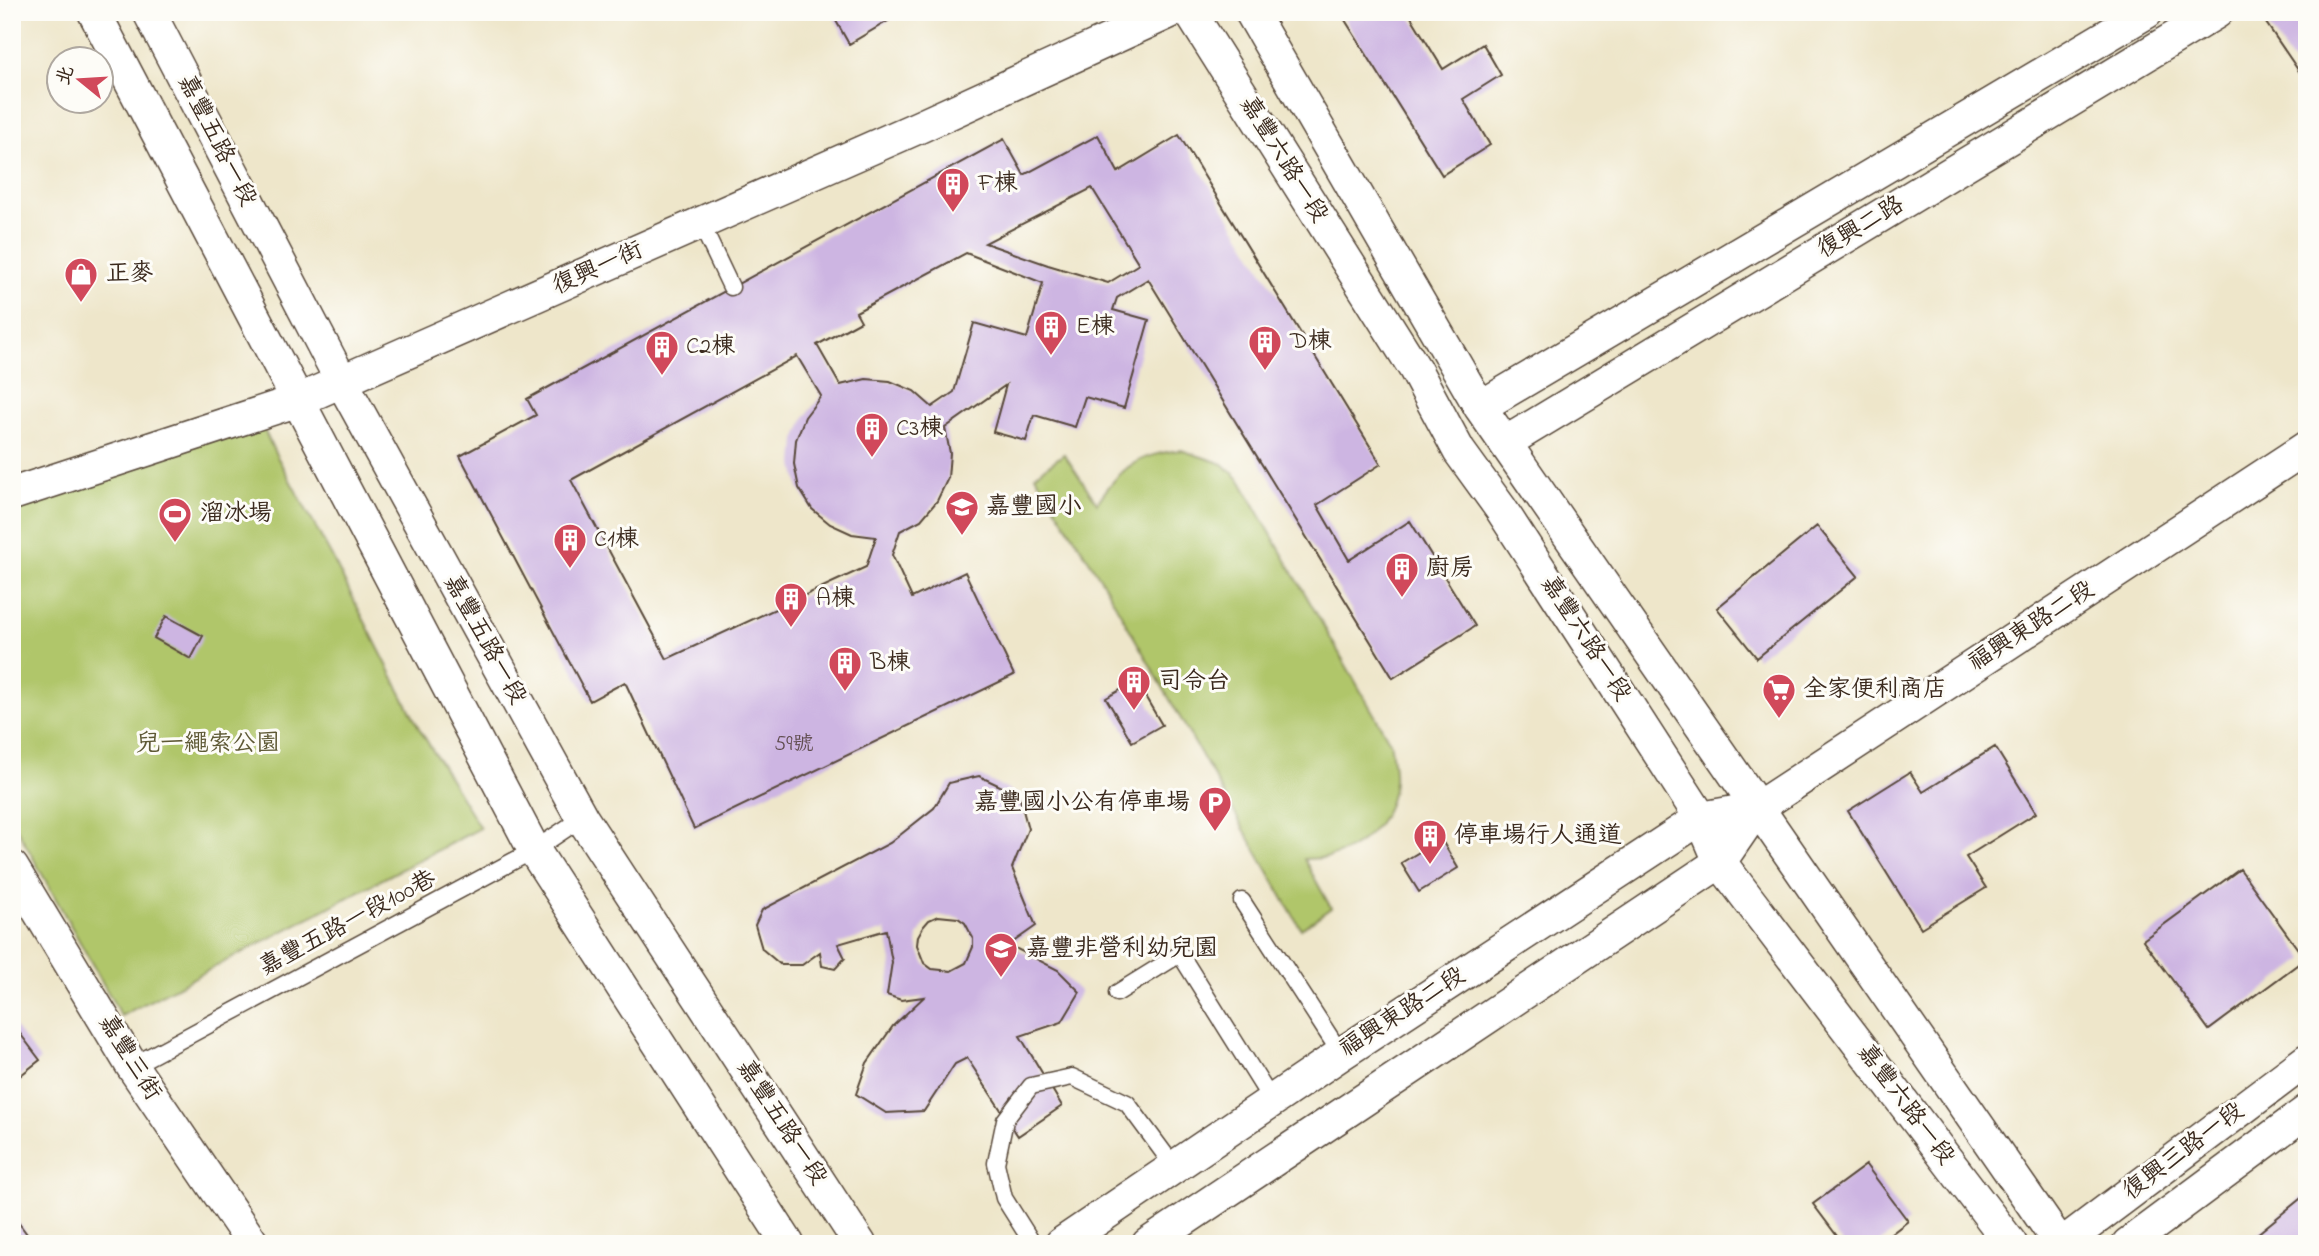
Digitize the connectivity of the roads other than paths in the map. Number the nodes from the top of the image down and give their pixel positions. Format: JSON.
{"nodes":[{"id":1,"x":94,"y":12,"type":"edge"},
{"id":2,"x":149,"y":12,"type":"edge"},
{"id":3,"x":1170,"y":12,"type":"edge"},
{"id":4,"x":1190,"y":12,"type":"edge"},
{"id":5,"x":1251,"y":12,"type":"edge"},
{"id":6,"x":2147,"y":12,"type":"edge"},
{"id":7,"x":2217,"y":12,"type":"edge"},
{"id":8,"x":701,"y":224,"type":"junction"},
{"id":9,"x":731,"y":287,"type":"dead end"},
{"id":10,"x":342,"y":382,"type":"junction"},
{"id":11,"x":299,"y":400,"type":"junction"},
{"id":12,"x":1480,"y":407,"type":"junction"},
{"id":13,"x":1505,"y":443,"type":"junction"},
{"id":14,"x":2307,"y":447,"type":"edge"},
{"id":15,"x":12,"y":494,"type":"edge"},
{"id":16,"x":1757,"y":808,"type":"junction"},
{"id":17,"x":582,"y":818,"type":"junction"},
{"id":18,"x":1701,"y":818,"type":"junction"},
{"id":19,"x":534,"y":850,"type":"junction"},
{"id":20,"x":1720,"y":862,"type":"junction"},
{"id":21,"x":12,"y":867,"type":"edge"},
{"id":22,"x":1242,"y":901,"type":"dead end"},
{"id":23,"x":1117,"y":993,"type":"dead end"},
{"id":24,"x":1341,"y":1054,"type":"junction"},
{"id":25,"x":2307,"y":1060,"type":"edge"},
{"id":26,"x":132,"y":1066,"type":"junction"},
{"id":27,"x":1272,"y":1101,"type":"junction"},
{"id":28,"x":2307,"y":1111,"type":"edge"},
{"id":29,"x":1175,"y":1168,"type":"junction"},
{"id":30,"x":253,"y":1244,"type":"edge"},
{"id":31,"x":788,"y":1244,"type":"edge"},
{"id":32,"x":860,"y":1244,"type":"edge"},
{"id":33,"x":1033,"y":1244,"type":"edge"},
{"id":34,"x":1061,"y":1244,"type":"edge"},
{"id":35,"x":1148,"y":1244,"type":"edge"},
{"id":36,"x":2011,"y":1244,"type":"edge"},
{"id":37,"x":2061,"y":1244,"type":"edge"},
{"id":38,"x":2128,"y":1244,"type":"edge"}],
"edges":[{"from":1,"to":11,"type":"street","name":"嘉豐五路一段"},
{"from":2,"to":10,"type":"street","name":"嘉豐五路一段"},
{"from":3,"to":8,"type":"street","name":"復興一街"},
{"from":4,"to":18,"type":"street","name":"嘉豐六路一段"},
{"from":5,"to":12,"type":"street","name":"嘉豐六路一段"},
{"from":6,"to":12,"type":"street","name":"復興二路"},
{"from":7,"to":13,"type":"street","name":"復興二路"},
{"from":8,"to":9,"type":"lane"},
{"from":8,"to":10,"type":"street","name":"復興一街"},
{"from":10,"to":11,"type":"street","name":"復興一街"},
{"from":10,"to":17,"type":"street","name":"嘉豐五路一段"},
{"from":11,"to":15,"type":"street","name":"復興一街"},
{"from":11,"to":19,"type":"street","name":"嘉豐五路一段"},
{"from":12,"to":13,"type":"street","name":"嘉豐六路一段"},
{"from":13,"to":16,"type":"street","name":"嘉豐六路一段"},
{"from":14,"to":16,"type":"street","name":"福興東路二段"},
{"from":16,"to":18,"type":"street","name":"福興東路二段"},
{"from":16,"to":20,"type":"street","name":"福興東路二段"},
{"from":16,"to":37,"type":"street","name":"嘉豐六路一段"},
{"from":17,"to":19,"type":"lane","name":"嘉豐五路一段100巷"},
{"from":17,"to":32,"type":"street","name":"嘉豐五路一段"},
{"from":18,"to":20,"type":"street","name":"嘉豐六路一段"},
{"from":18,"to":24,"type":"street","name":"福興東路二段"},
{"from":19,"to":26,"type":"lane","name":"嘉豐五路一段100巷"},
{"from":19,"to":31,"type":"street","name":"嘉豐五路一段"},
{"from":20,"to":35,"type":"street","name":"福興東路二段"},
{"from":20,"to":36,"type":"street","name":"嘉豐六路一段"},
{"from":21,"to":26,"type":"street","name":"嘉豐三街"},
{"from":22,"to":24,"type":"lane"},
{"from":23,"to":27,"type":"lane"},
{"from":24,"to":27,"type":"street","name":"福興東路二段"},
{"from":25,"to":37,"type":"street","name":"復興三路一段"},
{"from":26,"to":30,"type":"street","name":"嘉豐三街"},
{"from":27,"to":29,"type":"street","name":"福興東路二段"},
{"from":28,"to":38,"type":"street","name":"復興三路一段"},
{"from":29,"to":33,"type":"lane"},
{"from":29,"to":34,"type":"street","name":"福興東路二段"}]}
